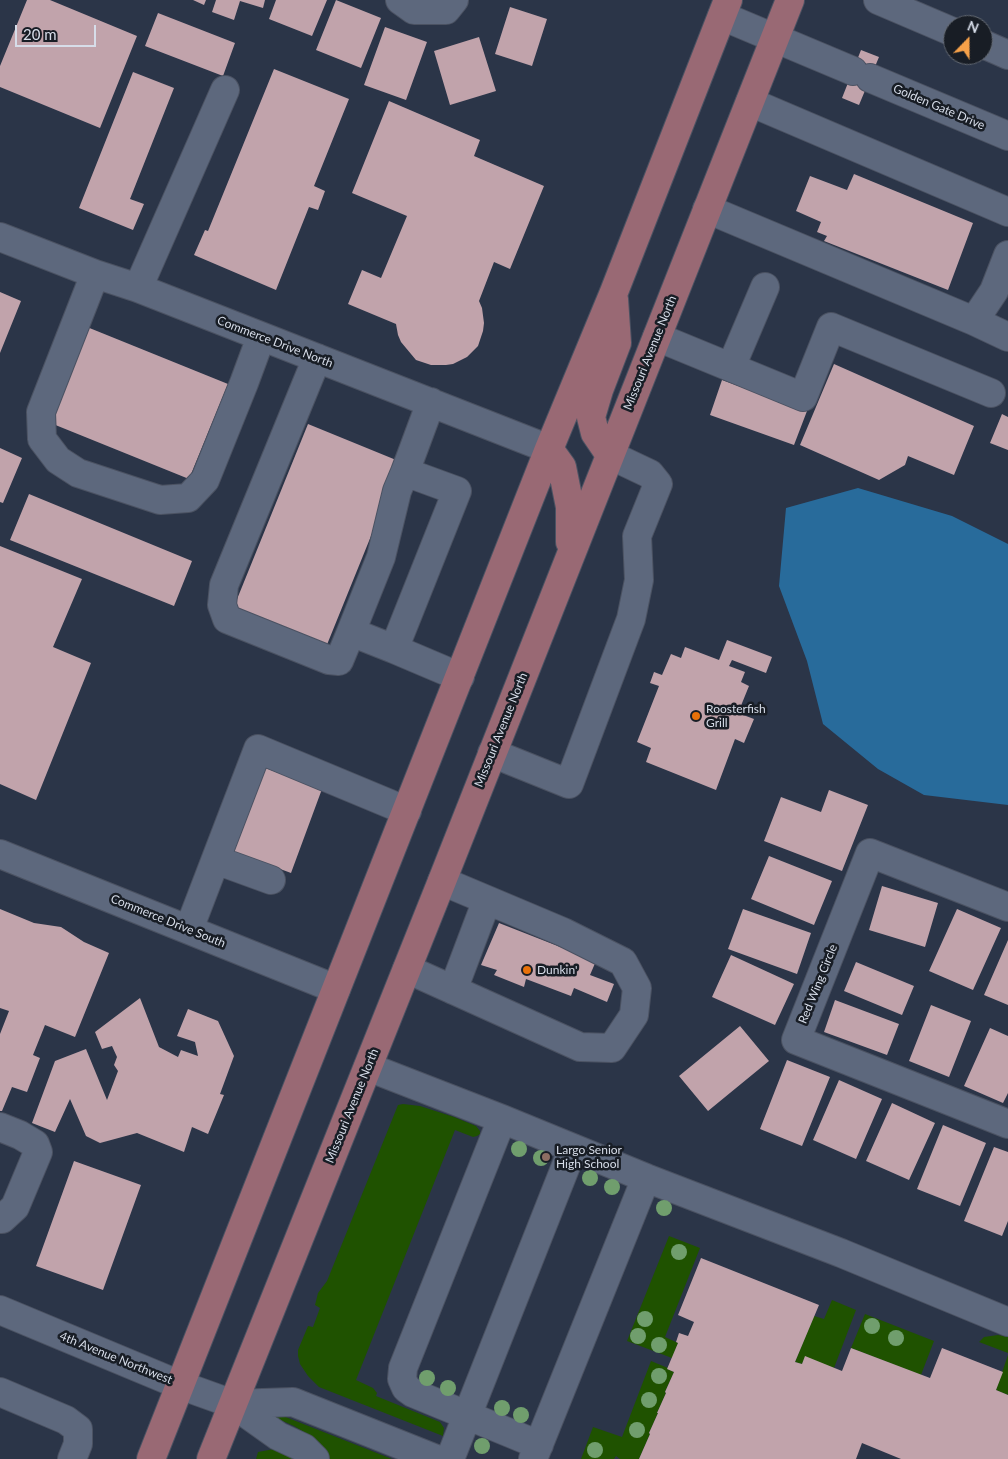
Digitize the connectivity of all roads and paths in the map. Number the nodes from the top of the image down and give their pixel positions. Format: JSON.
{"nodes":[{"id":1,"x":400,"y":0,"type":"edge"},
{"id":2,"x":454,"y":0,"type":"edge"},
{"id":3,"x":790,"y":0,"type":"edge"},
{"id":4,"x":878,"y":0,"type":"edge"},
{"id":5,"x":725,"y":8,"type":"edge"},
{"id":6,"x":943,"y":28,"type":"edge"},
{"id":7,"x":775,"y":38,"type":"junction"},
{"id":8,"x":993,"y":48,"type":"edge"},
{"id":9,"x":1008,"y":55,"type":"edge"},
{"id":10,"x":226,"y":90,"type":"dead end"},
{"id":11,"x":750,"y":102,"type":"junction"},
{"id":12,"x":1008,"y":136,"type":"edge"},
{"id":13,"x":707,"y":209,"type":"junction"},
{"id":14,"x":1008,"y":212,"type":"edge"},
{"id":15,"x":0,"y":237,"type":"edge"},
{"id":16,"x":1008,"y":255,"type":"edge"},
{"id":17,"x":95,"y":274,"type":"junction"},
{"id":18,"x":765,"y":286,"type":"dead end"},
{"id":19,"x":138,"y":288,"type":"junction"},
{"id":20,"x":614,"y":292,"type":"junction"},
{"id":21,"x":974,"y":322,"type":"junction"},
{"id":22,"x":262,"y":336,"type":"junction"},
{"id":23,"x":657,"y":337,"type":"junction"},
{"id":24,"x":1008,"y":337,"type":"edge"},
{"id":25,"x":317,"y":358,"type":"junction"},
{"id":26,"x":731,"y":367,"type":"junction"},
{"id":27,"x":991,"y":393,"type":"dead end"},
{"id":28,"x":431,"y":402,"type":"junction"},
{"id":29,"x":549,"y":449,"type":"junction"},
{"id":30,"x":610,"y":455,"type":"junction"},
{"id":31,"x":405,"y":472,"type":"junction"},
{"id":32,"x":570,"y":554,"type":"junction"},
{"id":33,"x":351,"y":632,"type":"junction"},
{"id":34,"x":394,"y":649,"type":"junction"},
{"id":35,"x":460,"y":676,"type":"junction"},
{"id":36,"x":492,"y":753,"type":"junction"},
{"id":37,"x":407,"y":811,"type":"junction"},
{"id":38,"x":0,"y":854,"type":"edge"},
{"id":39,"x":216,"y":860,"type":"junction"},
{"id":40,"x":271,"y":880,"type":"dead end"},
{"id":41,"x":442,"y":880,"type":"junction"},
{"id":42,"x":487,"y":900,"type":"junction"},
{"id":43,"x":1008,"y":907,"type":"edge"},
{"id":44,"x":189,"y":930,"type":"junction"},
{"id":45,"x":407,"y":969,"type":"junction"},
{"id":46,"x":336,"y":988,"type":"junction"},
{"id":47,"x":453,"y":990,"type":"junction"},
{"id":48,"x":368,"y":1067,"type":"junction"},
{"id":49,"x":502,"y":1119,"type":"junction"},
{"id":50,"x":1008,"y":1124,"type":"edge"},
{"id":51,"x":0,"y":1127,"type":"edge"},
{"id":52,"x":573,"y":1148,"type":"junction"},
{"id":53,"x":646,"y":1178,"type":"junction"},
{"id":54,"x":0,"y":1219,"type":"edge"},
{"id":55,"x":0,"y":1310,"type":"edge"},
{"id":56,"x":1008,"y":1322,"type":"edge"},
{"id":57,"x":180,"y":1384,"type":"junction"},
{"id":58,"x":0,"y":1392,"type":"edge"},
{"id":59,"x":232,"y":1404,"type":"junction"},
{"id":60,"x":467,"y":1416,"type":"junction"},
{"id":61,"x":536,"y":1452,"type":"edge"},
{"id":62,"x":72,"y":1459,"type":"edge"},
{"id":63,"x":151,"y":1459,"type":"edge"},
{"id":64,"x":211,"y":1459,"type":"edge"},
{"id":65,"x":315,"y":1459,"type":"edge"},
{"id":66,"x":436,"y":1459,"type":"edge"},
{"id":67,"x":450,"y":1459,"type":"edge"}],
"edges":[{"from":1,"to":2,"type":"street"},
{"from":3,"to":7,"type":"main road","name":"Missouri Avenue North"},
{"from":4,"to":6,"type":"street"},
{"from":5,"to":7,"type":"street","name":"Golden Gate Drive"},
{"from":5,"to":20,"type":"main road"},
{"from":7,"to":11,"type":"main road","name":"Missouri Avenue North"},
{"from":7,"to":12,"type":"street","name":"Golden Gate Drive"},
{"from":8,"to":9,"type":"street"},
{"from":10,"to":19,"type":"street"},
{"from":11,"to":13,"type":"main road","name":"Missouri Avenue North"},
{"from":11,"to":14,"type":"street"},
{"from":13,"to":21,"type":"street"},
{"from":13,"to":23,"type":"main road","name":"Missouri Avenue North"},
{"from":15,"to":17,"type":"street","name":"Commerce Drive North"},
{"from":16,"to":21,"type":"street"},
{"from":17,"to":19,"type":"street","name":"Commerce Drive North"},
{"from":17,"to":22,"type":"street"},
{"from":18,"to":26,"type":"street"},
{"from":19,"to":22,"type":"street","name":"Commerce Drive North"},
{"from":20,"to":29,"type":"main road"},
{"from":20,"to":30,"type":"main road"},
{"from":21,"to":24,"type":"street"},
{"from":22,"to":25,"type":"street","name":"Commerce Drive North"},
{"from":23,"to":26,"type":"street"},
{"from":23,"to":30,"type":"main road","name":"Missouri Avenue North"},
{"from":25,"to":28,"type":"street","name":"Commerce Drive North"},
{"from":25,"to":33,"type":"street"},
{"from":26,"to":27,"type":"street"},
{"from":28,"to":29,"type":"street","name":"Commerce Drive North"},
{"from":28,"to":31,"type":"street"},
{"from":29,"to":32,"type":"main road"},
{"from":29,"to":35,"type":"main road"},
{"from":30,"to":32,"type":"main road","name":"Missouri Avenue North"},
{"from":30,"to":36,"type":"street"},
{"from":31,"to":33,"type":"street"},
{"from":31,"to":34,"type":"street"},
{"from":32,"to":36,"type":"main road","name":"Missouri Avenue North"},
{"from":33,"to":34,"type":"street"},
{"from":34,"to":35,"type":"street"},
{"from":35,"to":37,"type":"main road"},
{"from":36,"to":41,"type":"main road","name":"Missouri Avenue North"},
{"from":37,"to":39,"type":"street"},
{"from":37,"to":46,"type":"main road"},
{"from":38,"to":44,"type":"street","name":"Commerce Drive South"},
{"from":39,"to":40,"type":"street"},
{"from":39,"to":44,"type":"street"},
{"from":41,"to":42,"type":"street"},
{"from":41,"to":45,"type":"main road","name":"Missouri Avenue North"},
{"from":42,"to":47,"type":"street"},
{"from":42,"to":47,"type":"street"},
{"from":43,"to":50,"type":"street","name":"Red Wing Circle"},
{"from":44,"to":46,"type":"street","name":"Commerce Drive South"},
{"from":45,"to":47,"type":"street"},
{"from":45,"to":48,"type":"main road","name":"Missouri Avenue North"},
{"from":46,"to":57,"type":"main road"},
{"from":48,"to":49,"type":"street"},
{"from":48,"to":59,"type":"main road","name":"Missouri Avenue North"},
{"from":49,"to":52,"type":"street"},
{"from":49,"to":60,"type":"street"},
{"from":51,"to":54,"type":"street"},
{"from":52,"to":53,"type":"street"},
{"from":52,"to":60,"type":"street"},
{"from":53,"to":56,"type":"street"},
{"from":53,"to":61,"type":"street"},
{"from":55,"to":57,"type":"street","name":"4th Avenue Northwest"},
{"from":57,"to":59,"type":"street","name":"4th Avenue Northwest"},
{"from":57,"to":63,"type":"main road"},
{"from":58,"to":62,"type":"street"},
{"from":59,"to":64,"type":"main road","name":"Missouri Avenue North"},
{"from":59,"to":65,"type":"street"},
{"from":59,"to":66,"type":"street"},
{"from":60,"to":61,"type":"street"},
{"from":60,"to":67,"type":"street"}]}
